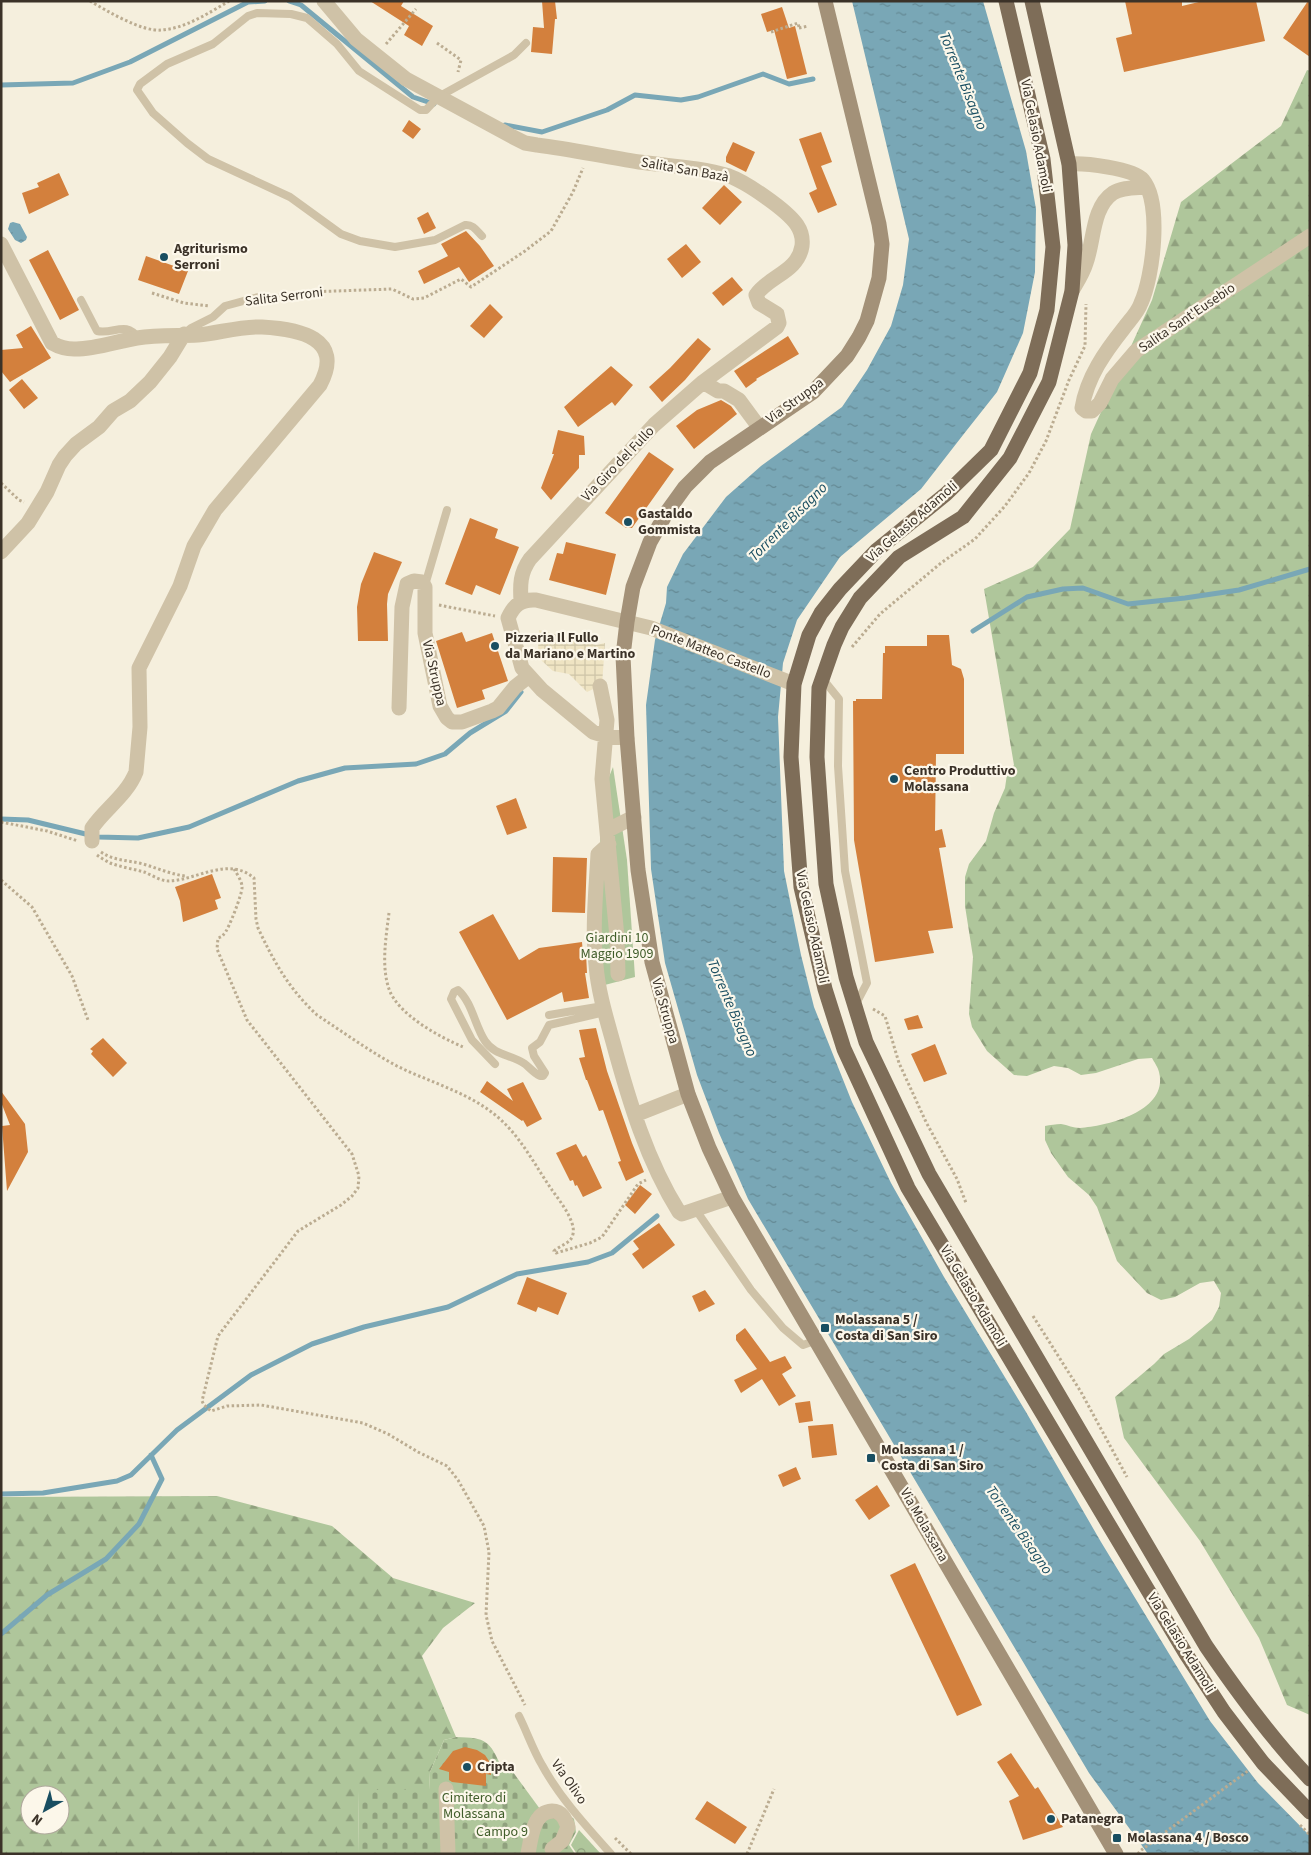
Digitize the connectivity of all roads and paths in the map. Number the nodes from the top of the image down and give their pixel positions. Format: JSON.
{"nodes":[{"id":1,"x":90,"y":1,"type":"edge"},
{"id":2,"x":229,"y":1,"type":"edge"},
{"id":3,"x":324,"y":1,"type":"edge"},
{"id":4,"x":825,"y":1,"type":"edge"},
{"id":5,"x":1006,"y":1,"type":"edge"},
{"id":6,"x":1032,"y":1,"type":"edge"},
{"id":7,"x":416,"y":9,"type":"dead end"},
{"id":8,"x":808,"y":26,"type":"dead end"},
{"id":9,"x":771,"y":32,"type":"dead end"},
{"id":10,"x":437,"y":43,"type":"dead end"},
{"id":11,"x":526,"y":43,"type":"dead end"},
{"id":12,"x":376,"y":56,"type":"junction"},
{"id":13,"x":456,"y":75,"type":"dead end"},
{"id":14,"x":438,"y":97,"type":"junction"},
{"id":15,"x":586,"y":162,"type":"dead end"},
{"id":16,"x":1069,"y":164,"type":"junction"},
{"id":17,"x":1147,"y":187,"type":"junction"},
{"id":18,"x":482,"y":236,"type":"dead end"},
{"id":19,"x":1310,"y":236,"type":"edge"},
{"id":20,"x":1,"y":244,"type":"edge"},
{"id":21,"x":1072,"y":291,"type":"junction"},
{"id":22,"x":152,"y":293,"type":"dead end"},
{"id":23,"x":258,"y":297,"type":"joint"},
{"id":24,"x":81,"y":300,"type":"dead end"},
{"id":25,"x":225,"y":306,"type":"junction"},
{"id":26,"x":773,"y":331,"type":"joint"},
{"id":27,"x":184,"y":334,"type":"junction"},
{"id":28,"x":138,"y":338,"type":"junction"},
{"id":29,"x":704,"y":382,"type":"junction"},
{"id":30,"x":759,"y":427,"type":"junction"},
{"id":31,"x":1,"y":483,"type":"edge"},
{"id":32,"x":48,"y":492,"type":"junction"},
{"id":33,"x":447,"y":510,"type":"dead end"},
{"id":34,"x":1,"y":552,"type":"edge"},
{"id":35,"x":424,"y":594,"type":"junction"},
{"id":36,"x":522,"y":601,"type":"junction"},
{"id":37,"x":508,"y":618,"type":"junction"},
{"id":38,"x":627,"y":622,"type":"junction"},
{"id":39,"x":529,"y":676,"type":"junction"},
{"id":40,"x":822,"y":678,"type":"junction"},
{"id":41,"x":790,"y":682,"type":"junction"},
{"id":42,"x":600,"y":686,"type":"dead end"},
{"id":43,"x":399,"y":708,"type":"dead end"},
{"id":44,"x":606,"y":736,"type":"junction"},
{"id":45,"x":626,"y":738,"type":"junction"},
{"id":46,"x":634,"y":817,"type":"junction"},
{"id":47,"x":1,"y":822,"type":"edge"},
{"id":48,"x":89,"y":841,"type":"junction"},
{"id":49,"x":605,"y":843,"type":"junction"},
{"id":50,"x":234,"y":869,"type":"junction"},
{"id":51,"x":188,"y":877,"type":"junction"},
{"id":52,"x":1,"y":880,"type":"edge"},
{"id":53,"x":389,"y":913,"type":"dead end"},
{"id":54,"x":618,"y":949,"type":"junction"},
{"id":55,"x":596,"y":965,"type":"junction"},
{"id":56,"x":618,"y":974,"type":"dead end"},
{"id":57,"x":857,"y":1002,"type":"joint"},
{"id":58,"x":604,"y":1009,"type":"junction"},
{"id":59,"x":549,"y":1015,"type":"dead end"},
{"id":60,"x":88,"y":1020,"type":"dead end"},
{"id":61,"x":485,"y":1054,"type":"junction"},
{"id":62,"x":495,"y":1064,"type":"dead end"},
{"id":63,"x":688,"y":1094,"type":"junction"},
{"id":64,"x":634,"y":1115,"type":"junction"},
{"id":65,"x":659,"y":1176,"type":"junction"},
{"id":66,"x":732,"y":1197,"type":"junction"},
{"id":67,"x":966,"y":1205,"type":"dead end"},
{"id":68,"x":696,"y":1210,"type":"junction"},
{"id":69,"x":1028,"y":1309,"type":"dead end"},
{"id":70,"x":817,"y":1340,"type":"junction"},
{"id":71,"x":1131,"y":1485,"type":"dead end"},
{"id":72,"x":528,"y":1711,"type":"dead end"},
{"id":73,"x":519,"y":1716,"type":"dead end"},
{"id":74,"x":1251,"y":1769,"type":"dead end"},
{"id":75,"x":1310,"y":1779,"type":"edge"},
{"id":76,"x":446,"y":1789,"type":"dead end"},
{"id":77,"x":774,"y":1789,"type":"dead end"},
{"id":78,"x":1310,"y":1812,"type":"edge"},
{"id":79,"x":614,"y":1837,"type":"dead end"},
{"id":80,"x":552,"y":1849,"type":"dead end"},
{"id":81,"x":1139,"y":1852,"type":"edge"},
{"id":82,"x":448,"y":1854,"type":"edge"},
{"id":83,"x":528,"y":1854,"type":"edge"},
{"id":84,"x":611,"y":1854,"type":"edge"},
{"id":85,"x":632,"y":1854,"type":"edge"},
{"id":86,"x":746,"y":1854,"type":"edge"},
{"id":87,"x":1116,"y":1854,"type":"edge"}],
"edges":[{"from":1,"to":2,"type":"path"},
{"from":3,"to":12,"type":"street","name":"Salita San Bazà"},
{"from":4,"to":30,"type":"main road","name":"Via Struppa"},
{"from":5,"to":41,"type":"main road","name":"Via Gelasio Adamoli"},
{"from":6,"to":16,"type":"main road","name":"Via Gelasio Adamoli"},
{"from":7,"to":12,"type":"path"},
{"from":8,"to":9,"type":"path"},
{"from":10,"to":13,"type":"path"},
{"from":11,"to":14,"type":"lane"},
{"from":12,"to":14,"type":"street","name":"Salita San Bazà"},
{"from":14,"to":18,"type":"lane"},
{"from":14,"to":26,"type":"street","name":"Salita San Bazà"},
{"from":15,"to":23,"type":"path","name":"Salita Serroni"},
{"from":16,"to":17,"type":"street"},
{"from":16,"to":21,"type":"main road","name":"Via Gelasio Adamoli"},
{"from":17,"to":19,"type":"street","name":"Salita Sant'Eusebio"},
{"from":17,"to":21,"type":"street"},
{"from":20,"to":28,"type":"street"},
{"from":21,"to":40,"type":"main road","name":"Via Gelasio Adamoli"},
{"from":22,"to":25,"type":"path"},
{"from":23,"to":25,"type":"lane","name":"Salita Serroni"},
{"from":24,"to":28,"type":"lane"},
{"from":25,"to":27,"type":"lane","name":"Salita Serroni"},
{"from":26,"to":29,"type":"street","name":"Via Giro del Fullo"},
{"from":27,"to":28,"type":"street"},
{"from":27,"to":32,"type":"street","name":"Salita Serroni"},
{"from":27,"to":48,"type":"street"},
{"from":29,"to":30,"type":"street"},
{"from":29,"to":36,"type":"street","name":"Via Giro del Fullo"},
{"from":30,"to":38,"type":"main road","name":"Via Struppa"},
{"from":31,"to":32,"type":"path"},
{"from":32,"to":34,"type":"street","name":"Salita Serroni"},
{"from":33,"to":35,"type":"lane","name":"Via Struppa"},
{"from":35,"to":37,"type":"path"},
{"from":35,"to":39,"type":"street","name":"Via Struppa"},
{"from":35,"to":43,"type":"street","name":"Via Struppa"},
{"from":36,"to":37,"type":"street"},
{"from":36,"to":38,"type":"street"},
{"from":37,"to":39,"type":"street"},
{"from":38,"to":41,"type":"street","name":"Ponte Matteo Castello"},
{"from":38,"to":45,"type":"main road","name":"Via Struppa"},
{"from":39,"to":44,"type":"street"},
{"from":40,"to":57,"type":"lane"},
{"from":40,"to":75,"type":"main road","name":"Via Gelasio Adamoli"},
{"from":41,"to":78,"type":"main road","name":"Via Gelasio Adamoli"},
{"from":42,"to":44,"type":"street"},
{"from":44,"to":45,"type":"street"},
{"from":44,"to":49,"type":"street"},
{"from":45,"to":46,"type":"main road","name":"Via Struppa"},
{"from":46,"to":49,"type":"street"},
{"from":46,"to":63,"type":"main road","name":"Via Struppa"},
{"from":47,"to":48,"type":"path"},
{"from":48,"to":51,"type":"path"},
{"from":48,"to":51,"type":"path"},
{"from":49,"to":54,"type":"street"},
{"from":49,"to":55,"type":"street"},
{"from":50,"to":51,"type":"path"},
{"from":50,"to":65,"type":"path"},
{"from":50,"to":72,"type":"path"},
{"from":52,"to":60,"type":"path"},
{"from":53,"to":61,"type":"path"},
{"from":54,"to":55,"type":"street"},
{"from":54,"to":56,"type":"street"},
{"from":55,"to":58,"type":"street"},
{"from":57,"to":67,"type":"path"},
{"from":58,"to":59,"type":"lane"},
{"from":58,"to":61,"type":"lane"},
{"from":58,"to":64,"type":"street"},
{"from":61,"to":62,"type":"lane"},
{"from":63,"to":64,"type":"street"},
{"from":63,"to":66,"type":"main road","name":"Via Struppa"},
{"from":64,"to":65,"type":"street"},
{"from":65,"to":68,"type":"street"},
{"from":66,"to":68,"type":"street"},
{"from":66,"to":70,"type":"main road","name":"Via Molassana"},
{"from":68,"to":70,"type":"lane"},
{"from":69,"to":71,"type":"path"},
{"from":70,"to":87,"type":"main road","name":"Via Molassana"},
{"from":73,"to":84,"type":"lane","name":"Via Olivo"},
{"from":74,"to":81,"type":"path"},
{"from":76,"to":82,"type":"street"},
{"from":77,"to":86,"type":"path"},
{"from":79,"to":85,"type":"path"},
{"from":80,"to":83,"type":"street"}]}
